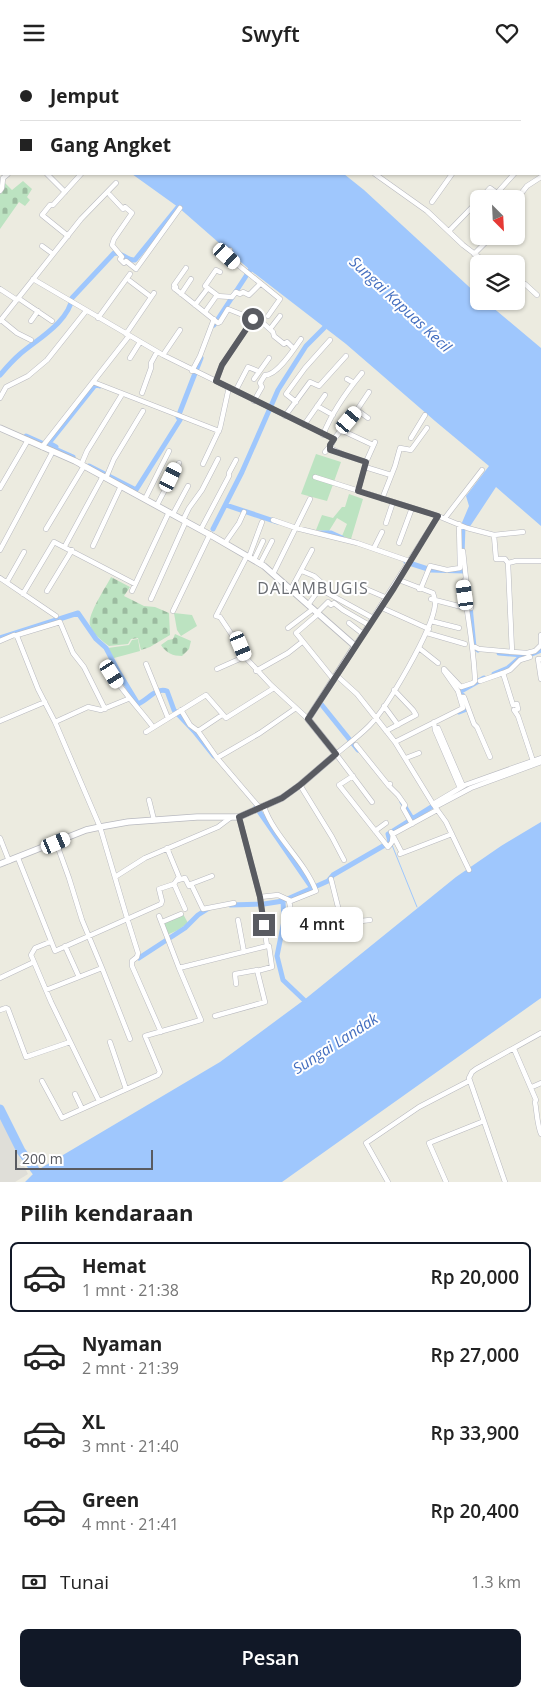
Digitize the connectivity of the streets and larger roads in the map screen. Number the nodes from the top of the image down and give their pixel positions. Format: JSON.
{"nodes":[{"id":1,"x":6,"y":175,"type":"edge"},
{"id":2,"x":48,"y":175,"type":"edge"},
{"id":3,"x":80,"y":175,"type":"edge"},
{"id":4,"x":377,"y":175,"type":"edge"},
{"id":5,"x":388,"y":175,"type":"edge"},
{"id":6,"x":451,"y":175,"type":"edge"},
{"id":7,"x":513,"y":175,"type":"edge"},
{"id":8,"x":541,"y":177,"type":"edge"},
{"id":9,"x":385,"y":180,"type":"junction"},
{"id":10,"x":116,"y":183,"type":"dead end"},
{"id":11,"x":500,"y":190,"type":"edge"},
{"id":12,"x":524,"y":190,"type":"edge"},
{"id":13,"x":0,"y":191,"type":"edge"},
{"id":14,"x":65,"y":192,"type":"junction"},
{"id":15,"x":110,"y":195,"type":"dead end"},
{"id":16,"x":432,"y":202,"type":"dead end"},
{"id":17,"x":180,"y":208,"type":"dead end"},
{"id":18,"x":470,"y":209,"type":"edge"},
{"id":19,"x":449,"y":231,"type":"junction"},
{"id":20,"x":68,"y":236,"type":"junction"},
{"id":21,"x":483,"y":245,"type":"edge"},
{"id":22,"x":42,"y":246,"type":"dead end"},
{"id":23,"x":230,"y":250,"type":"dead end"},
{"id":24,"x":53,"y":254,"type":"junction"},
{"id":25,"x":474,"y":254,"type":"joint"},
{"id":26,"x":186,"y":268,"type":"dead end"},
{"id":27,"x":220,"y":272,"type":"dead end"},
{"id":28,"x":130,"y":274,"type":"dead end"},
{"id":29,"x":33,"y":279,"type":"junction"},
{"id":30,"x":191,"y":279,"type":"dead end"},
{"id":31,"x":130,"y":281,"type":"dead end"},
{"id":32,"x":260,"y":284,"type":"junction"},
{"id":33,"x":525,"y":284,"type":"edge"},
{"id":34,"x":208,"y":288,"type":"junction"},
{"id":35,"x":0,"y":289,"type":"edge"},
{"id":36,"x":181,"y":294,"type":"junction"},
{"id":37,"x":217,"y":295,"type":"junction"},
{"id":38,"x":537,"y":295,"type":"dead end"},
{"id":39,"x":17,"y":299,"type":"junction"},
{"id":40,"x":194,"y":305,"type":"junction"},
{"id":41,"x":38,"y":311,"type":"junction"},
{"id":42,"x":86,"y":311,"type":"junction"},
{"id":43,"x":205,"y":313,"type":"junction"},
{"id":44,"x":268,"y":316,"type":"dead end"},
{"id":45,"x":280,"y":316,"type":"dead end"},
{"id":46,"x":98,"y":318,"type":"junction"},
{"id":47,"x":253,"y":319,"type":"junction"},
{"id":48,"x":0,"y":320,"type":"edge"},
{"id":49,"x":215,"y":320,"type":"junction"},
{"id":50,"x":31,"y":321,"type":"dead end"},
{"id":51,"x":52,"y":321,"type":"dead end"},
{"id":52,"x":270,"y":329,"type":"junction"},
{"id":53,"x":180,"y":330,"type":"dead end"},
{"id":54,"x":128,"y":335,"type":"junction"},
{"id":55,"x":301,"y":339,"type":"dead end"},
{"id":56,"x":31,"y":340,"type":"dead end"},
{"id":57,"x":330,"y":340,"type":"dead end"},
{"id":58,"x":140,"y":342,"type":"junction"},
{"id":59,"x":294,"y":349,"type":"junction"},
{"id":60,"x":157,"y":352,"type":"junction"},
{"id":61,"x":163,"y":355,"type":"junction"},
{"id":62,"x":346,"y":356,"type":"dead end"},
{"id":63,"x":130,"y":358,"type":"dead end"},
{"id":64,"x":269,"y":358,"type":"dead end"},
{"id":65,"x":193,"y":371,"type":"junction"},
{"id":66,"x":258,"y":371,"type":"junction"},
{"id":67,"x":362,"y":373,"type":"dead end"},
{"id":68,"x":254,"y":379,"type":"dead end"},
{"id":69,"x":347,"y":379,"type":"dead end"},
{"id":70,"x":216,"y":381,"type":"junction"},
{"id":71,"x":93,"y":382,"type":"junction"},
{"id":72,"x":354,"y":383,"type":"junction"},
{"id":73,"x":229,"y":387,"type":"junction"},
{"id":74,"x":236,"y":390,"type":"junction"},
{"id":75,"x":370,"y":392,"type":"dead end"},
{"id":76,"x":142,"y":393,"type":"dead end"},
{"id":77,"x":325,"y":395,"type":"dead end"},
{"id":78,"x":122,"y":396,"type":"dead end"},
{"id":79,"x":0,"y":398,"type":"edge"},
{"id":80,"x":254,"y":401,"type":"junction"},
{"id":81,"x":296,"y":402,"type":"junction"},
{"id":82,"x":317,"y":406,"type":"junction"},
{"id":83,"x":357,"y":410,"type":"junction"},
{"id":84,"x":142,"y":411,"type":"dead end"},
{"id":85,"x":333,"y":415,"type":"junction"},
{"id":86,"x":425,"y":415,"type":"dead end"},
{"id":87,"x":286,"y":416,"type":"junction"},
{"id":88,"x":368,"y":418,"type":"dead end"},
{"id":89,"x":304,"y":425,"type":"junction"},
{"id":90,"x":427,"y":428,"type":"dead end"},
{"id":91,"x":341,"y":430,"type":"junction"},
{"id":92,"x":1,"y":431,"type":"edge"},
{"id":93,"x":219,"y":431,"type":"junction"},
{"id":94,"x":323,"y":435,"type":"junction"},
{"id":95,"x":411,"y":438,"type":"dead end"},
{"id":96,"x":334,"y":439,"type":"junction"},
{"id":97,"x":28,"y":441,"type":"junction"},
{"id":98,"x":330,"y":445,"type":"junction"},
{"id":99,"x":42,"y":447,"type":"junction"},
{"id":100,"x":54,"y":451,"type":"junction"},
{"id":101,"x":169,"y":451,"type":"dead end"},
{"id":102,"x":325,"y":452,"type":"dead end"},
{"id":103,"x":218,"y":459,"type":"dead end"},
{"id":104,"x":236,"y":460,"type":"dead end"},
{"id":105,"x":178,"y":463,"type":"dead end"},
{"id":106,"x":203,"y":464,"type":"dead end"},
{"id":107,"x":83,"y":465,"type":"junction"},
{"id":108,"x":366,"y":465,"type":"junction"},
{"id":109,"x":482,"y":469,"type":"dead end"},
{"id":110,"x":391,"y":475,"type":"junction"},
{"id":111,"x":104,"y":477,"type":"junction"},
{"id":112,"x":315,"y":477,"type":"dead end"},
{"id":113,"x":121,"y":486,"type":"junction"},
{"id":114,"x":188,"y":486,"type":"dead end"},
{"id":115,"x":0,"y":488,"type":"edge"},
{"id":116,"x":358,"y":491,"type":"junction"},
{"id":117,"x":145,"y":499,"type":"junction"},
{"id":118,"x":310,"y":499,"type":"dead end"},
{"id":119,"x":382,"y":499,"type":"junction"},
{"id":120,"x":393,"y":502,"type":"junction"},
{"id":121,"x":157,"y":505,"type":"junction"},
{"id":122,"x":412,"y":508,"type":"junction"},
{"id":123,"x":244,"y":512,"type":"dead end"},
{"id":124,"x":171,"y":513,"type":"junction"},
{"id":125,"x":438,"y":516,"type":"junction"},
{"id":126,"x":445,"y":518,"type":"junction"},
{"id":127,"x":273,"y":520,"type":"dead end"},
{"id":128,"x":185,"y":521,"type":"junction"},
{"id":129,"x":262,"y":522,"type":"dead end"},
{"id":130,"x":386,"y":523,"type":"dead end"},
{"id":131,"x":459,"y":525,"type":"junction"},
{"id":132,"x":296,"y":528,"type":"junction"},
{"id":133,"x":46,"y":529,"type":"dead end"},
{"id":134,"x":200,"y":529,"type":"junction"},
{"id":135,"x":382,"y":532,"type":"dead end"},
{"id":136,"x":523,"y":532,"type":"dead end"},
{"id":137,"x":210,"y":534,"type":"junction"},
{"id":138,"x":494,"y":535,"type":"junction"},
{"id":139,"x":263,"y":541,"type":"dead end"},
{"id":140,"x":272,"y":541,"type":"dead end"},
{"id":141,"x":225,"y":543,"type":"junction"},
{"id":142,"x":399,"y":543,"type":"dead end"},
{"id":143,"x":65,"y":546,"type":"junction"},
{"id":144,"x":93,"y":546,"type":"dead end"},
{"id":145,"x":0,"y":549,"type":"edge"},
{"id":146,"x":374,"y":549,"type":"junction"},
{"id":147,"x":72,"y":550,"type":"junction"},
{"id":148,"x":312,"y":550,"type":"dead end"},
{"id":149,"x":460,"y":551,"type":"junction"},
{"id":150,"x":24,"y":552,"type":"dead end"},
{"id":151,"x":252,"y":559,"type":"junction"},
{"id":152,"x":541,"y":561,"type":"edge"},
{"id":153,"x":408,"y":563,"type":"junction"},
{"id":154,"x":508,"y":563,"type":"junction"},
{"id":155,"x":302,"y":571,"type":"junction"},
{"id":156,"x":273,"y":574,"type":"junction"},
{"id":157,"x":0,"y":578,"type":"edge"},
{"id":158,"x":399,"y":580,"type":"junction"},
{"id":159,"x":7,"y":582,"type":"junction"},
{"id":160,"x":135,"y":584,"type":"junction"},
{"id":161,"x":291,"y":589,"type":"junction"},
{"id":162,"x":320,"y":589,"type":"junction"},
{"id":163,"x":366,"y":589,"type":"dead end"},
{"id":164,"x":419,"y":589,"type":"junction"},
{"id":165,"x":46,"y":591,"type":"dead end"},
{"id":166,"x":132,"y":591,"type":"dead end"},
{"id":167,"x":23,"y":594,"type":"junction"},
{"id":168,"x":387,"y":598,"type":"junction"},
{"id":169,"x":151,"y":599,"type":"dead end"},
{"id":170,"x":433,"y":599,"type":"junction"},
{"id":171,"x":380,"y":607,"type":"junction"},
{"id":172,"x":466,"y":608,"type":"junction"},
{"id":173,"x":314,"y":610,"type":"junction"},
{"id":174,"x":172,"y":611,"type":"dead end"},
{"id":175,"x":56,"y":616,"type":"dead end"},
{"id":176,"x":373,"y":618,"type":"junction"},
{"id":177,"x":431,"y":621,"type":"junction"},
{"id":178,"x":349,"y":623,"type":"dead end"},
{"id":179,"x":369,"y":625,"type":"junction"},
{"id":180,"x":288,"y":628,"type":"dead end"},
{"id":181,"x":459,"y":628,"type":"dead end"},
{"id":182,"x":428,"y":631,"type":"junction"},
{"id":183,"x":363,"y":634,"type":"junction"},
{"id":184,"x":17,"y":635,"type":"junction"},
{"id":185,"x":541,"y":635,"type":"edge"},
{"id":186,"x":0,"y":641,"type":"edge"},
{"id":187,"x":302,"y":642,"type":"junction"},
{"id":188,"x":465,"y":644,"type":"dead end"},
{"id":189,"x":541,"y":645,"type":"edge"},
{"id":190,"x":356,"y":646,"type":"junction"},
{"id":191,"x":419,"y":647,"type":"junction"},
{"id":192,"x":476,"y":647,"type":"dead end"},
{"id":193,"x":512,"y":652,"type":"junction"},
{"id":194,"x":529,"y":656,"type":"junction"},
{"id":195,"x":246,"y":658,"type":"junction"},
{"id":196,"x":540,"y":659,"type":"edge"},
{"id":197,"x":146,"y":663,"type":"dead end"},
{"id":198,"x":438,"y":663,"type":"dead end"},
{"id":199,"x":217,"y":669,"type":"dead end"},
{"id":200,"x":256,"y":671,"type":"junction"},
{"id":201,"x":503,"y":673,"type":"junction"},
{"id":202,"x":112,"y":674,"type":"dead end"},
{"id":203,"x":335,"y":678,"type":"junction"},
{"id":204,"x":541,"y":679,"type":"edge"},
{"id":205,"x":480,"y":681,"type":"dead end"},
{"id":206,"x":274,"y":688,"type":"junction"},
{"id":207,"x":394,"y":691,"type":"junction"},
{"id":208,"x":462,"y":697,"type":"junction"},
{"id":209,"x":128,"y":699,"type":"junction"},
{"id":210,"x":45,"y":702,"type":"junction"},
{"id":211,"x":384,"y":706,"type":"junction"},
{"id":212,"x":296,"y":707,"type":"junction"},
{"id":213,"x":105,"y":709,"type":"junction"},
{"id":214,"x":180,"y":711,"type":"junction"},
{"id":215,"x":222,"y":715,"type":"junction"},
{"id":216,"x":168,"y":718,"type":"junction"},
{"id":217,"x":376,"y":718,"type":"junction"},
{"id":218,"x":308,"y":719,"type":"junction"},
{"id":219,"x":0,"y":721,"type":"edge"},
{"id":220,"x":434,"y":722,"type":"junction"},
{"id":221,"x":55,"y":723,"type":"junction"},
{"id":222,"x":398,"y":725,"type":"junction"},
{"id":223,"x":153,"y":727,"type":"junction"},
{"id":224,"x":198,"y":731,"type":"junction"},
{"id":225,"x":386,"y":731,"type":"junction"},
{"id":226,"x":146,"y":732,"type":"dead end"},
{"id":227,"x":395,"y":741,"type":"junction"},
{"id":228,"x":356,"y":745,"type":"dead end"},
{"id":229,"x":419,"y":753,"type":"dead end"},
{"id":230,"x":336,"y":754,"type":"junction"},
{"id":231,"x":490,"y":757,"type":"dead end"},
{"id":232,"x":217,"y":758,"type":"junction"},
{"id":233,"x":406,"y":758,"type":"junction"},
{"id":234,"x":541,"y":760,"type":"edge"},
{"id":235,"x":533,"y":761,"type":"junction"},
{"id":236,"x":517,"y":768,"type":"junction"},
{"id":237,"x":353,"y":776,"type":"junction"},
{"id":238,"x":490,"y":778,"type":"junction"},
{"id":239,"x":300,"y":785,"type":"junction"},
{"id":240,"x":461,"y":787,"type":"junction"},
{"id":241,"x":444,"y":799,"type":"junction"},
{"id":242,"x":149,"y":800,"type":"dead end"},
{"id":243,"x":372,"y":802,"type":"dead end"},
{"id":244,"x":435,"y":806,"type":"junction"},
{"id":245,"x":260,"y":808,"type":"junction"},
{"id":246,"x":239,"y":817,"type":"junction"},
{"id":247,"x":230,"y":818,"type":"junction"},
{"id":248,"x":154,"y":821,"type":"junction"},
{"id":249,"x":386,"y":823,"type":"dead end"},
{"id":250,"x":412,"y":824,"type":"junction"},
{"id":251,"x":100,"y":827,"type":"junction"},
{"id":252,"x":375,"y":831,"type":"junction"},
{"id":253,"x":392,"y":834,"type":"junction"},
{"id":254,"x":452,"y":834,"type":"junction"},
{"id":255,"x":0,"y":838,"type":"edge"},
{"id":256,"x":56,"y":843,"type":"junction"},
{"id":257,"x":167,"y":848,"type":"junction"},
{"id":258,"x":18,"y":858,"type":"junction"},
{"id":259,"x":344,"y":860,"type":"dead end"},
{"id":260,"x":9,"y":861,"type":"junction"},
{"id":261,"x":0,"y":864,"type":"edge"},
{"id":262,"x":469,"y":870,"type":"dead end"},
{"id":263,"x":212,"y":875,"type":"dead end"},
{"id":264,"x":114,"y":877,"type":"junction"},
{"id":265,"x":332,"y":879,"type":"dead end"},
{"id":266,"x":176,"y":882,"type":"junction"},
{"id":267,"x":192,"y":885,"type":"junction"},
{"id":268,"x":287,"y":900,"type":"junction"},
{"id":269,"x":260,"y":901,"type":"junction"},
{"id":270,"x":234,"y":903,"type":"dead end"},
{"id":271,"x":185,"y":909,"type":"dead end"},
{"id":272,"x":181,"y":914,"type":"dead end"},
{"id":273,"x":159,"y":917,"type":"dead end"},
{"id":274,"x":127,"y":918,"type":"junction"},
{"id":275,"x":238,"y":920,"type":"dead end"},
{"id":276,"x":370,"y":920,"type":"dead end"},
{"id":277,"x":162,"y":922,"type":"junction"},
{"id":278,"x":342,"y":923,"type":"junction"},
{"id":279,"x":88,"y":935,"type":"junction"},
{"id":280,"x":50,"y":942,"type":"junction"},
{"id":281,"x":65,"y":946,"type":"junction"},
{"id":282,"x":267,"y":946,"type":"junction"},
{"id":283,"x":244,"y":952,"type":"junction"},
{"id":284,"x":34,"y":962,"type":"junction"},
{"id":285,"x":102,"y":968,"type":"junction"},
{"id":286,"x":179,"y":968,"type":"junction"},
{"id":287,"x":257,"y":971,"type":"junction"},
{"id":288,"x":79,"y":977,"type":"junction"},
{"id":289,"x":0,"y":978,"type":"edge"},
{"id":290,"x":236,"y":984,"type":"dead end"},
{"id":291,"x":46,"y":991,"type":"junction"},
{"id":292,"x":0,"y":1010,"type":"edge"},
{"id":293,"x":215,"y":1016,"type":"dead end"},
{"id":294,"x":161,"y":1032,"type":"junction"},
{"id":295,"x":541,"y":1033,"type":"edge"},
{"id":296,"x":130,"y":1039,"type":"dead end"},
{"id":297,"x":70,"y":1042,"type":"junction"},
{"id":298,"x":110,"y":1042,"type":"dead end"},
{"id":299,"x":514,"y":1049,"type":"junction"},
{"id":300,"x":42,"y":1081,"type":"dead end"},
{"id":301,"x":469,"y":1081,"type":"junction"},
{"id":302,"x":541,"y":1083,"type":"edge"},
{"id":303,"x":532,"y":1087,"type":"junction"},
{"id":304,"x":126,"y":1089,"type":"junction"},
{"id":305,"x":76,"y":1094,"type":"dead end"},
{"id":306,"x":99,"y":1101,"type":"junction"},
{"id":307,"x":82,"y":1109,"type":"junction"},
{"id":308,"x":484,"y":1121,"type":"junction"},
{"id":309,"x":541,"y":1135,"type":"edge"},
{"id":310,"x":388,"y":1182,"type":"edge"},
{"id":311,"x":446,"y":1182,"type":"edge"},
{"id":312,"x":505,"y":1182,"type":"edge"}],
"edges":[{"from":1,"to":13,"type":"street"},
{"from":2,"to":14,"type":"street"},
{"from":3,"to":14,"type":"street"},
{"from":4,"to":9,"type":"street"},
{"from":5,"to":9,"type":"street"},
{"from":6,"to":16,"type":"street"},
{"from":7,"to":11,"type":"street"},
{"from":8,"to":12,"type":"street"},
{"from":9,"to":19,"type":"street"},
{"from":10,"to":20,"type":"street"},
{"from":14,"to":20,"type":"street"},
{"from":15,"to":17,"type":"street"},
{"from":18,"to":19,"type":"street"},
{"from":19,"to":25,"type":"street"},
{"from":20,"to":24,"type":"street"},
{"from":21,"to":25,"type":"street"},
{"from":22,"to":24,"type":"street"},
{"from":23,"to":32,"type":"street"},
{"from":24,"to":29,"type":"street"},
{"from":26,"to":36,"type":"street"},
{"from":27,"to":34,"type":"street"},
{"from":28,"to":46,"type":"street"},
{"from":29,"to":39,"type":"street"},
{"from":29,"to":42,"type":"street"},
{"from":30,"to":36,"type":"street"},
{"from":31,"to":54,"type":"street"},
{"from":32,"to":37,"type":"street"},
{"from":32,"to":44,"type":"street"},
{"from":33,"to":38,"type":"street"},
{"from":34,"to":37,"type":"street"},
{"from":34,"to":40,"type":"street"},
{"from":35,"to":39,"type":"street"},
{"from":36,"to":40,"type":"street"},
{"from":37,"to":43,"type":"street"},
{"from":39,"to":41,"type":"street"},
{"from":39,"to":48,"type":"street"},
{"from":40,"to":43,"type":"street"},
{"from":41,"to":50,"type":"street"},
{"from":41,"to":51,"type":"street"},
{"from":42,"to":46,"type":"street"},
{"from":42,"to":79,"type":"street"},
{"from":43,"to":49,"type":"street"},
{"from":45,"to":52,"type":"street"},
{"from":46,"to":54,"type":"street"},
{"from":47,"to":49,"type":"street"},
{"from":47,"to":52,"type":"street"},
{"from":47,"to":70,"type":"street"},
{"from":48,"to":56,"type":"street"},
{"from":49,"to":65,"type":"street"},
{"from":52,"to":59,"type":"street"},
{"from":53,"to":61,"type":"street"},
{"from":54,"to":58,"type":"street"},
{"from":54,"to":71,"type":"street"},
{"from":55,"to":59,"type":"street"},
{"from":57,"to":81,"type":"street"},
{"from":58,"to":60,"type":"street"},
{"from":58,"to":63,"type":"street"},
{"from":59,"to":80,"type":"street"},
{"from":60,"to":61,"type":"street"},
{"from":60,"to":76,"type":"street"},
{"from":61,"to":65,"type":"street"},
{"from":62,"to":81,"type":"street"},
{"from":64,"to":66,"type":"street"},
{"from":65,"to":70,"type":"street"},
{"from":66,"to":68,"type":"street"},
{"from":66,"to":74,"type":"street"},
{"from":67,"to":72,"type":"street"},
{"from":69,"to":72,"type":"street"},
{"from":70,"to":73,"type":"street"},
{"from":71,"to":93,"type":"street"},
{"from":71,"to":99,"type":"street"},
{"from":72,"to":85,"type":"street"},
{"from":73,"to":74,"type":"street"},
{"from":73,"to":93,"type":"street"},
{"from":74,"to":80,"type":"street"},
{"from":75,"to":83,"type":"street"},
{"from":77,"to":82,"type":"street"},
{"from":78,"to":107,"type":"street"},
{"from":80,"to":87,"type":"street"},
{"from":81,"to":87,"type":"street"},
{"from":82,"to":85,"type":"street"},
{"from":82,"to":89,"type":"street"},
{"from":83,"to":88,"type":"street"},
{"from":83,"to":91,"type":"street"},
{"from":84,"to":111,"type":"street"},
{"from":85,"to":94,"type":"street"},
{"from":86,"to":95,"type":"street"},
{"from":87,"to":89,"type":"street"},
{"from":89,"to":94,"type":"street"},
{"from":90,"to":110,"type":"street"},
{"from":91,"to":96,"type":"street"},
{"from":91,"to":108,"type":"street"},
{"from":92,"to":97,"type":"street"},
{"from":93,"to":106,"type":"street"},
{"from":94,"to":96,"type":"street"},
{"from":96,"to":98,"type":"street"},
{"from":97,"to":99,"type":"street"},
{"from":97,"to":115,"type":"street"},
{"from":98,"to":102,"type":"street"},
{"from":98,"to":108,"type":"street"},
{"from":99,"to":100,"type":"street"},
{"from":100,"to":107,"type":"street"},
{"from":100,"to":145,"type":"street"},
{"from":101,"to":117,"type":"street"},
{"from":103,"to":128,"type":"street"},
{"from":104,"to":134,"type":"street"},
{"from":105,"to":121,"type":"street"},
{"from":107,"to":111,"type":"street"},
{"from":107,"to":133,"type":"street"},
{"from":108,"to":110,"type":"street"},
{"from":108,"to":116,"type":"street"},
{"from":109,"to":126,"type":"street"},
{"from":110,"to":119,"type":"street"},
{"from":111,"to":113,"type":"street"},
{"from":111,"to":143,"type":"street"},
{"from":112,"to":116,"type":"street"},
{"from":113,"to":117,"type":"street"},
{"from":113,"to":144,"type":"street"},
{"from":114,"to":124,"type":"street"},
{"from":116,"to":119,"type":"street"},
{"from":117,"to":121,"type":"street"},
{"from":118,"to":132,"type":"street"},
{"from":119,"to":120,"type":"street"},
{"from":120,"to":122,"type":"street"},
{"from":120,"to":130,"type":"street"},
{"from":121,"to":124,"type":"street"},
{"from":122,"to":125,"type":"street"},
{"from":122,"to":142,"type":"street"},
{"from":123,"to":141,"type":"street"},
{"from":124,"to":128,"type":"street"},
{"from":124,"to":160,"type":"street"},
{"from":125,"to":126,"type":"street"},
{"from":125,"to":153,"type":"street"},
{"from":126,"to":131,"type":"street"},
{"from":127,"to":132,"type":"street"},
{"from":128,"to":134,"type":"street"},
{"from":128,"to":169,"type":"street"},
{"from":129,"to":151,"type":"street"},
{"from":131,"to":138,"type":"street"},
{"from":131,"to":149,"type":"street"},
{"from":132,"to":146,"type":"street"},
{"from":132,"to":156,"type":"street"},
{"from":134,"to":137,"type":"street"},
{"from":135,"to":146,"type":"street"},
{"from":136,"to":138,"type":"street"},
{"from":137,"to":141,"type":"street"},
{"from":137,"to":174,"type":"street"},
{"from":138,"to":154,"type":"street"},
{"from":139,"to":151,"type":"street"},
{"from":140,"to":151,"type":"street"},
{"from":141,"to":151,"type":"street"},
{"from":143,"to":147,"type":"street"},
{"from":143,"to":167,"type":"street"},
{"from":146,"to":153,"type":"street"},
{"from":147,"to":160,"type":"street"},
{"from":147,"to":165,"type":"street"},
{"from":148,"to":155,"type":"street"},
{"from":149,"to":164,"type":"street"},
{"from":149,"to":172,"type":"street"},
{"from":150,"to":159,"type":"street"},
{"from":151,"to":156,"type":"street"},
{"from":151,"to":195,"type":"street"},
{"from":152,"to":154,"type":"street"},
{"from":153,"to":158,"type":"street"},
{"from":154,"to":193,"type":"street"},
{"from":155,"to":161,"type":"street"},
{"from":155,"to":162,"type":"street"},
{"from":156,"to":161,"type":"street"},
{"from":157,"to":159,"type":"street"},
{"from":158,"to":164,"type":"street"},
{"from":158,"to":168,"type":"street"},
{"from":159,"to":167,"type":"street"},
{"from":160,"to":166,"type":"street"},
{"from":161,"to":173,"type":"street"},
{"from":162,"to":173,"type":"street"},
{"from":162,"to":176,"type":"street"},
{"from":163,"to":168,"type":"street"},
{"from":164,"to":170,"type":"street"},
{"from":167,"to":175,"type":"street"},
{"from":168,"to":171,"type":"street"},
{"from":170,"to":172,"type":"street"},
{"from":170,"to":177,"type":"street"},
{"from":171,"to":176,"type":"street"},
{"from":171,"to":182,"type":"street"},
{"from":172,"to":208,"type":"street"},
{"from":173,"to":179,"type":"street"},
{"from":173,"to":180,"type":"street"},
{"from":173,"to":187,"type":"street"},
{"from":173,"to":190,"type":"street"},
{"from":176,"to":179,"type":"street"},
{"from":177,"to":181,"type":"street"},
{"from":177,"to":182,"type":"street"},
{"from":178,"to":183,"type":"street"},
{"from":179,"to":183,"type":"street"},
{"from":182,"to":188,"type":"street"},
{"from":182,"to":191,"type":"street"},
{"from":183,"to":190,"type":"street"},
{"from":184,"to":186,"type":"street"},
{"from":184,"to":210,"type":"street"},
{"from":184,"to":213,"type":"street"},
{"from":185,"to":189,"type":"street"},
{"from":187,"to":200,"type":"street"},
{"from":187,"to":203,"type":"street"},
{"from":189,"to":194,"type":"street"},
{"from":190,"to":203,"type":"street"},
{"from":191,"to":198,"type":"street"},
{"from":191,"to":207,"type":"street"},
{"from":192,"to":193,"type":"street"},
{"from":193,"to":194,"type":"street"},
{"from":194,"to":201,"type":"street"},
{"from":195,"to":199,"type":"street"},
{"from":195,"to":200,"type":"street"},
{"from":196,"to":204,"type":"street"},
{"from":197,"to":216,"type":"street"},
{"from":200,"to":206,"type":"street"},
{"from":201,"to":205,"type":"street"},
{"from":201,"to":235,"type":"street"},
{"from":202,"to":209,"type":"street"},
{"from":203,"to":217,"type":"street"},
{"from":203,"to":218,"type":"street"},
{"from":206,"to":212,"type":"street"},
{"from":206,"to":215,"type":"street"},
{"from":207,"to":211,"type":"street"},
{"from":207,"to":222,"type":"street"},
{"from":208,"to":220,"type":"street"},
{"from":208,"to":231,"type":"street"},
{"from":209,"to":213,"type":"street"},
{"from":209,"to":223,"type":"street"},
{"from":210,"to":219,"type":"street"},
{"from":210,"to":221,"type":"street"},
{"from":211,"to":217,"type":"street"},
{"from":211,"to":222,"type":"street"},
{"from":212,"to":218,"type":"street"},
{"from":212,"to":232,"type":"street"},
{"from":213,"to":221,"type":"street"},
{"from":214,"to":215,"type":"street"},
{"from":214,"to":216,"type":"street"},
{"from":214,"to":224,"type":"street"},
{"from":215,"to":224,"type":"street"},
{"from":216,"to":223,"type":"street"},
{"from":217,"to":225,"type":"street"},
{"from":217,"to":230,"type":"street"},
{"from":218,"to":230,"type":"street"},
{"from":220,"to":227,"type":"street"},
{"from":220,"to":240,"type":"street"},
{"from":221,"to":251,"type":"street"},
{"from":222,"to":225,"type":"street"},
{"from":223,"to":226,"type":"street"},
{"from":224,"to":232,"type":"street"},
{"from":225,"to":227,"type":"street"},
{"from":227,"to":233,"type":"street"},
{"from":228,"to":250,"type":"street"},
{"from":229,"to":233,"type":"street"},
{"from":230,"to":237,"type":"street"},
{"from":230,"to":239,"type":"street"},
{"from":232,"to":245,"type":"street"},
{"from":233,"to":244,"type":"street"},
{"from":234,"to":235,"type":"street"},
{"from":234,"to":236,"type":"street"},
{"from":235,"to":236,"type":"street"},
{"from":236,"to":238,"type":"street"},
{"from":237,"to":243,"type":"street"},
{"from":237,"to":252,"type":"street"},
{"from":238,"to":240,"type":"street"},
{"from":238,"to":241,"type":"street"},
{"from":239,"to":245,"type":"street"},
{"from":239,"to":259,"type":"street"},
{"from":240,"to":241,"type":"street"},
{"from":241,"to":244,"type":"street"},
{"from":242,"to":248,"type":"street"},
{"from":244,"to":250,"type":"street"},
{"from":244,"to":254,"type":"street"},
{"from":245,"to":246,"type":"street"},
{"from":245,"to":268,"type":"street"},
{"from":246,"to":247,"type":"street"},
{"from":246,"to":269,"type":"street"},
{"from":247,"to":248,"type":"street"},
{"from":247,"to":257,"type":"street"},
{"from":248,"to":251,"type":"street"},
{"from":249,"to":252,"type":"street"},
{"from":250,"to":253,"type":"street"},
{"from":251,"to":256,"type":"street"},
{"from":251,"to":264,"type":"street"},
{"from":252,"to":253,"type":"street"},
{"from":253,"to":254,"type":"street"},
{"from":254,"to":262,"type":"street"},
{"from":255,"to":260,"type":"street"},
{"from":256,"to":258,"type":"street"},
{"from":256,"to":279,"type":"street"},
{"from":257,"to":264,"type":"street"},
{"from":257,"to":266,"type":"street"},
{"from":258,"to":260,"type":"street"},
{"from":258,"to":280,"type":"street"},
{"from":260,"to":261,"type":"street"},
{"from":263,"to":267,"type":"street"},
{"from":264,"to":274,"type":"street"},
{"from":265,"to":278,"type":"street"},
{"from":266,"to":267,"type":"street"},
{"from":266,"to":271,"type":"street"},
{"from":266,"to":274,"type":"street"},
{"from":267,"to":270,"type":"street"},
{"from":268,"to":269,"type":"street"},
{"from":268,"to":278,"type":"street"},
{"from":269,"to":282,"type":"street"},
{"from":272,"to":277,"type":"street"},
{"from":273,"to":277,"type":"street"},
{"from":274,"to":279,"type":"street"},
{"from":274,"to":294,"type":"street"},
{"from":275,"to":283,"type":"street"},
{"from":276,"to":278,"type":"street"},
{"from":277,"to":286,"type":"street"},
{"from":279,"to":281,"type":"street"},
{"from":279,"to":285,"type":"street"},
{"from":280,"to":281,"type":"street"},
{"from":280,"to":284,"type":"street"},
{"from":281,"to":288,"type":"street"},
{"from":282,"to":283,"type":"street"},
{"from":282,"to":287,"type":"street"},
{"from":283,"to":286,"type":"street"},
{"from":284,"to":289,"type":"street"},
{"from":284,"to":291,"type":"street"},
{"from":285,"to":288,"type":"street"},
{"from":285,"to":296,"type":"street"},
{"from":286,"to":294,"type":"street"},
{"from":287,"to":290,"type":"street"},
{"from":287,"to":293,"type":"street"},
{"from":288,"to":291,"type":"street"},
{"from":291,"to":297,"type":"street"},
{"from":292,"to":297,"type":"street"},
{"from":294,"to":304,"type":"street"},
{"from":295,"to":299,"type":"street"},
{"from":297,"to":306,"type":"street"},
{"from":298,"to":304,"type":"street"},
{"from":299,"to":301,"type":"street"},
{"from":299,"to":303,"type":"street"},
{"from":300,"to":307,"type":"street"},
{"from":301,"to":308,"type":"street"},
{"from":301,"to":310,"type":"street"},
{"from":302,"to":303,"type":"street"},
{"from":303,"to":309,"type":"street"},
{"from":304,"to":306,"type":"street"},
{"from":305,"to":307,"type":"street"},
{"from":306,"to":307,"type":"street"},
{"from":308,"to":311,"type":"street"},
{"from":308,"to":312,"type":"street"}]}
